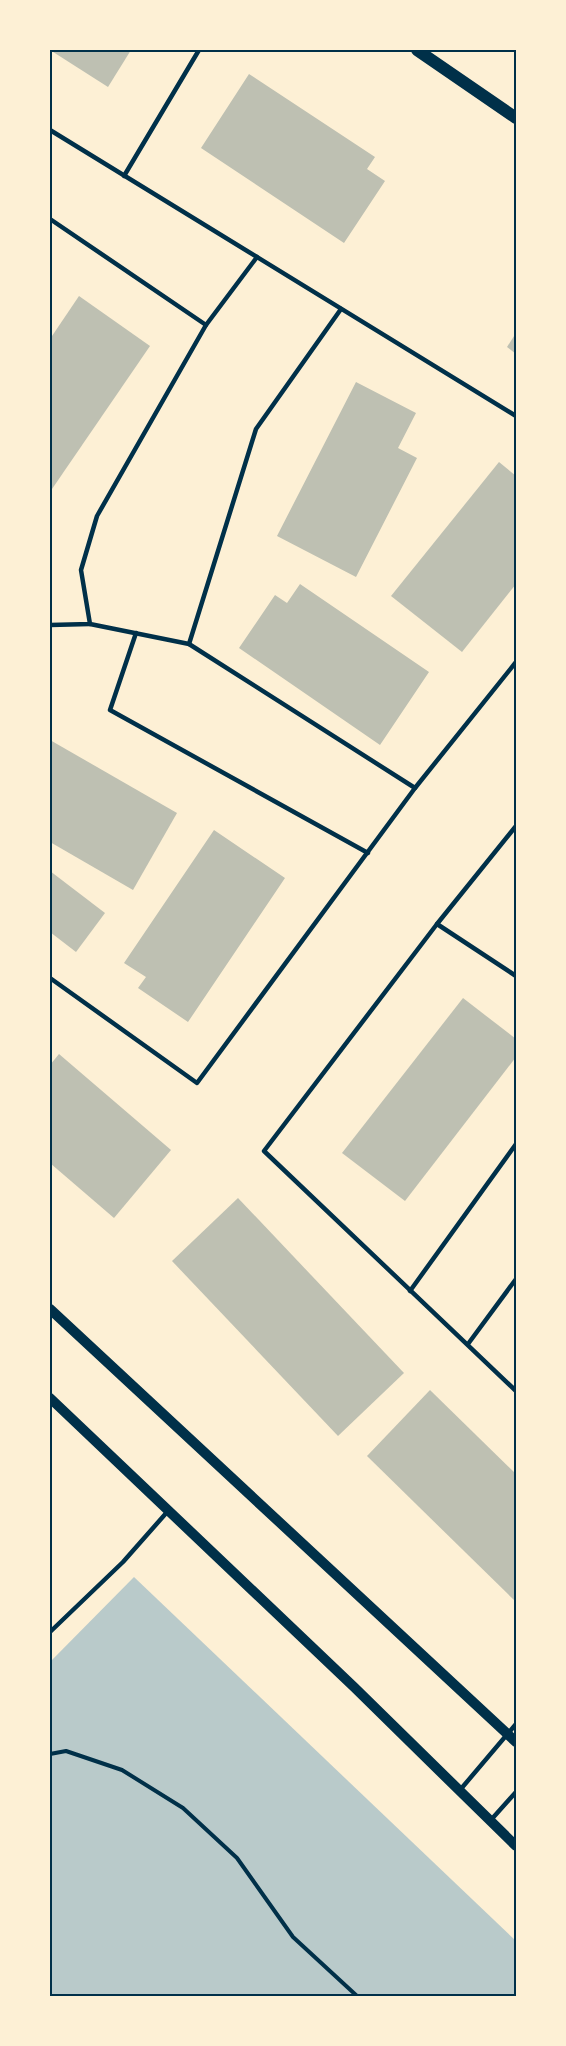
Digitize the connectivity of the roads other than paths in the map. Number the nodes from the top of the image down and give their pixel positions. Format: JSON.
{"nodes":[{"id":1,"x":198,"y":50,"type":"edge"},
{"id":2,"x":417,"y":50,"type":"edge"},
{"id":3,"x":516,"y":118,"type":"edge"},
{"id":4,"x":50,"y":130,"type":"edge"},
{"id":5,"x":124,"y":176,"type":"junction"},
{"id":6,"x":50,"y":219,"type":"edge"},
{"id":7,"x":257,"y":257,"type":"junction"},
{"id":8,"x":341,"y":309,"type":"junction"},
{"id":9,"x":206,"y":325,"type":"junction"},
{"id":10,"x":516,"y":416,"type":"edge"},
{"id":11,"x":90,"y":624,"type":"junction"},
{"id":12,"x":50,"y":625,"type":"edge"},
{"id":13,"x":136,"y":633,"type":"junction"},
{"id":14,"x":189,"y":644,"type":"junction"},
{"id":15,"x":516,"y":662,"type":"edge"},
{"id":16,"x":415,"y":788,"type":"junction"},
{"id":17,"x":516,"y":826,"type":"edge"},
{"id":18,"x":368,"y":853,"type":"junction"},
{"id":19,"x":437,"y":924,"type":"junction"},
{"id":20,"x":516,"y":976,"type":"edge"},
{"id":21,"x":50,"y":978,"type":"edge"},
{"id":22,"x":516,"y":1144,"type":"edge"},
{"id":23,"x":516,"y":1279,"type":"edge"},
{"id":24,"x":410,"y":1291,"type":"junction"},
{"id":25,"x":50,"y":1309,"type":"edge"},
{"id":26,"x":468,"y":1344,"type":"junction"},
{"id":27,"x":516,"y":1391,"type":"edge"},
{"id":28,"x":50,"y":1398,"type":"edge"},
{"id":29,"x":168,"y":1511,"type":"junction"},
{"id":30,"x":50,"y":1632,"type":"edge"},
{"id":31,"x":516,"y":1724,"type":"edge"},
{"id":32,"x":513,"y":1738,"type":"edge"},
{"id":33,"x":459,"y":1791,"type":"junction"},
{"id":34,"x":516,"y":1792,"type":"edge"},
{"id":35,"x":490,"y":1821,"type":"junction"},
{"id":36,"x":516,"y":1846,"type":"edge"}],
"edges":[{"from":1,"to":5,"type":"lane"},
{"from":2,"to":3,"type":"main road"},
{"from":4,"to":5,"type":"lane"},
{"from":5,"to":7,"type":"lane"},
{"from":6,"to":9,"type":"lane"},
{"from":7,"to":8,"type":"lane"},
{"from":7,"to":9,"type":"lane"},
{"from":8,"to":10,"type":"lane"},
{"from":8,"to":14,"type":"lane"},
{"from":9,"to":11,"type":"lane"},
{"from":11,"to":12,"type":"lane"},
{"from":11,"to":13,"type":"lane"},
{"from":13,"to":14,"type":"lane"},
{"from":13,"to":18,"type":"lane"},
{"from":14,"to":16,"type":"lane"},
{"from":15,"to":16,"type":"lane"},
{"from":16,"to":18,"type":"lane"},
{"from":17,"to":19,"type":"lane"},
{"from":18,"to":21,"type":"lane"},
{"from":19,"to":20,"type":"lane"},
{"from":19,"to":24,"type":"lane"},
{"from":22,"to":24,"type":"lane"},
{"from":23,"to":26,"type":"lane"},
{"from":24,"to":26,"type":"lane"},
{"from":25,"to":32,"type":"street"},
{"from":26,"to":27,"type":"lane"},
{"from":28,"to":29,"type":"street"},
{"from":29,"to":30,"type":"lane"},
{"from":29,"to":33,"type":"street"},
{"from":31,"to":32,"type":"lane"},
{"from":32,"to":33,"type":"lane"},
{"from":33,"to":35,"type":"street"},
{"from":34,"to":35,"type":"lane"},
{"from":35,"to":36,"type":"street"}]}
